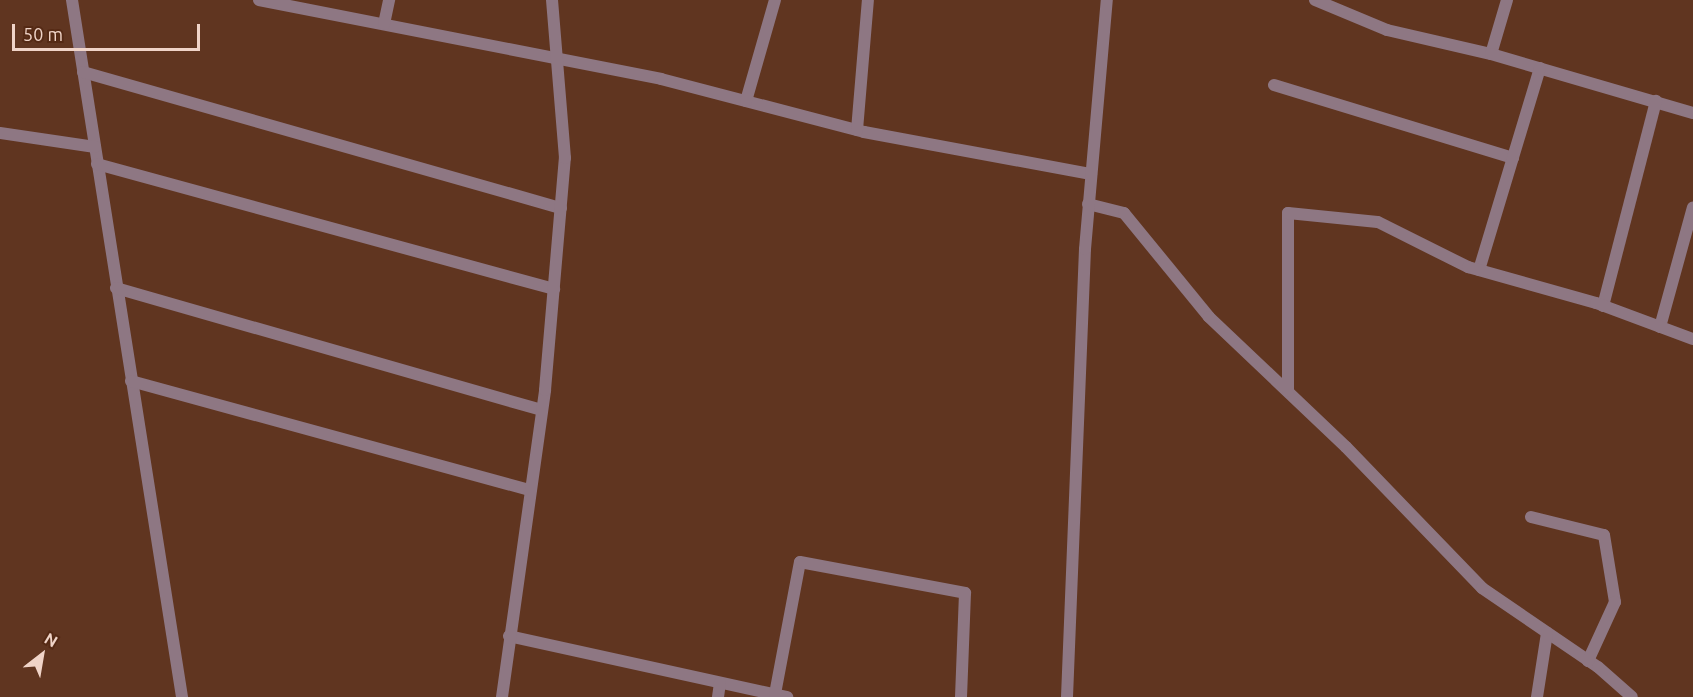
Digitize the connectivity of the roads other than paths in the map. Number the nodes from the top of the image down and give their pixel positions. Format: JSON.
{"nodes":[{"id":1,"x":72,"y":0,"type":"edge"},
{"id":2,"x":259,"y":0,"type":"edge"},
{"id":3,"x":388,"y":0,"type":"edge"},
{"id":4,"x":552,"y":0,"type":"edge"},
{"id":5,"x":775,"y":0,"type":"edge"},
{"id":6,"x":868,"y":0,"type":"edge"},
{"id":7,"x":1107,"y":0,"type":"edge"},
{"id":8,"x":1315,"y":0,"type":"edge"},
{"id":9,"x":1507,"y":0,"type":"edge"},
{"id":10,"x":279,"y":2,"type":"edge"},
{"id":11,"x":384,"y":24,"type":"junction"},
{"id":12,"x":1491,"y":54,"type":"junction"},
{"id":13,"x":557,"y":58,"type":"junction"},
{"id":14,"x":1540,"y":68,"type":"junction"},
{"id":15,"x":83,"y":72,"type":"junction"},
{"id":16,"x":1274,"y":85,"type":"dead end"},
{"id":17,"x":746,"y":101,"type":"junction"},
{"id":18,"x":1656,"y":102,"type":"junction"},
{"id":19,"x":1693,"y":113,"type":"edge"},
{"id":20,"x":857,"y":130,"type":"junction"},
{"id":21,"x":0,"y":133,"type":"edge"},
{"id":22,"x":95,"y":147,"type":"junction"},
{"id":23,"x":1513,"y":158,"type":"junction"},
{"id":24,"x":97,"y":164,"type":"junction"},
{"id":25,"x":1091,"y":174,"type":"junction"},
{"id":26,"x":1088,"y":204,"type":"junction"},
{"id":27,"x":1693,"y":207,"type":"edge"},
{"id":28,"x":561,"y":208,"type":"junction"},
{"id":29,"x":1479,"y":270,"type":"junction"},
{"id":30,"x":116,"y":288,"type":"junction"},
{"id":31,"x":554,"y":289,"type":"junction"},
{"id":32,"x":1603,"y":306,"type":"junction"},
{"id":33,"x":1660,"y":327,"type":"junction"},
{"id":34,"x":1693,"y":339,"type":"edge"},
{"id":35,"x":131,"y":381,"type":"junction"},
{"id":36,"x":1287,"y":391,"type":"junction"},
{"id":37,"x":542,"y":410,"type":"junction"},
{"id":38,"x":530,"y":490,"type":"junction"},
{"id":39,"x":1531,"y":518,"type":"dead end"},
{"id":40,"x":1547,"y":633,"type":"junction"},
{"id":41,"x":509,"y":636,"type":"junction"},
{"id":42,"x":1588,"y":661,"type":"junction"},
{"id":43,"x":720,"y":682,"type":"junction"},
{"id":44,"x":781,"y":696,"type":"edge"},
{"id":45,"x":182,"y":697,"type":"edge"},
{"id":46,"x":502,"y":697,"type":"edge"},
{"id":47,"x":718,"y":697,"type":"edge"},
{"id":48,"x":961,"y":697,"type":"edge"},
{"id":49,"x":1067,"y":697,"type":"edge"},
{"id":50,"x":1537,"y":697,"type":"edge"},
{"id":51,"x":1632,"y":697,"type":"edge"}],
"edges":[{"from":1,"to":15,"type":"street"},
{"from":2,"to":10,"type":"street"},
{"from":3,"to":11,"type":"street"},
{"from":4,"to":13,"type":"street"},
{"from":5,"to":17,"type":"street"},
{"from":6,"to":20,"type":"street"},
{"from":7,"to":25,"type":"street"},
{"from":8,"to":12,"type":"street"},
{"from":9,"to":12,"type":"street"},
{"from":10,"to":11,"type":"street"},
{"from":11,"to":13,"type":"street"},
{"from":12,"to":14,"type":"street"},
{"from":13,"to":17,"type":"street"},
{"from":13,"to":28,"type":"street"},
{"from":14,"to":18,"type":"street"},
{"from":14,"to":23,"type":"street"},
{"from":15,"to":22,"type":"street"},
{"from":15,"to":28,"type":"street"},
{"from":16,"to":23,"type":"street"},
{"from":17,"to":20,"type":"street"},
{"from":18,"to":19,"type":"street"},
{"from":18,"to":32,"type":"street"},
{"from":20,"to":25,"type":"street"},
{"from":21,"to":22,"type":"street"},
{"from":22,"to":24,"type":"street"},
{"from":23,"to":29,"type":"street"},
{"from":24,"to":30,"type":"street"},
{"from":24,"to":31,"type":"street"},
{"from":25,"to":26,"type":"street"},
{"from":26,"to":36,"type":"street"},
{"from":26,"to":49,"type":"street"},
{"from":27,"to":33,"type":"street"},
{"from":28,"to":31,"type":"street"},
{"from":29,"to":32,"type":"street"},
{"from":29,"to":36,"type":"street"},
{"from":30,"to":35,"type":"street"},
{"from":30,"to":37,"type":"street"},
{"from":31,"to":37,"type":"street"},
{"from":32,"to":33,"type":"street"},
{"from":33,"to":34,"type":"street"},
{"from":35,"to":38,"type":"street"},
{"from":35,"to":45,"type":"street"},
{"from":36,"to":40,"type":"street"},
{"from":37,"to":38,"type":"street"},
{"from":38,"to":41,"type":"street"},
{"from":39,"to":42,"type":"street"},
{"from":40,"to":42,"type":"street"},
{"from":40,"to":50,"type":"street"},
{"from":41,"to":43,"type":"street"},
{"from":41,"to":46,"type":"street"},
{"from":42,"to":51,"type":"street"},
{"from":43,"to":44,"type":"street"},
{"from":43,"to":47,"type":"street"},
{"from":44,"to":48,"type":"street"}]}
